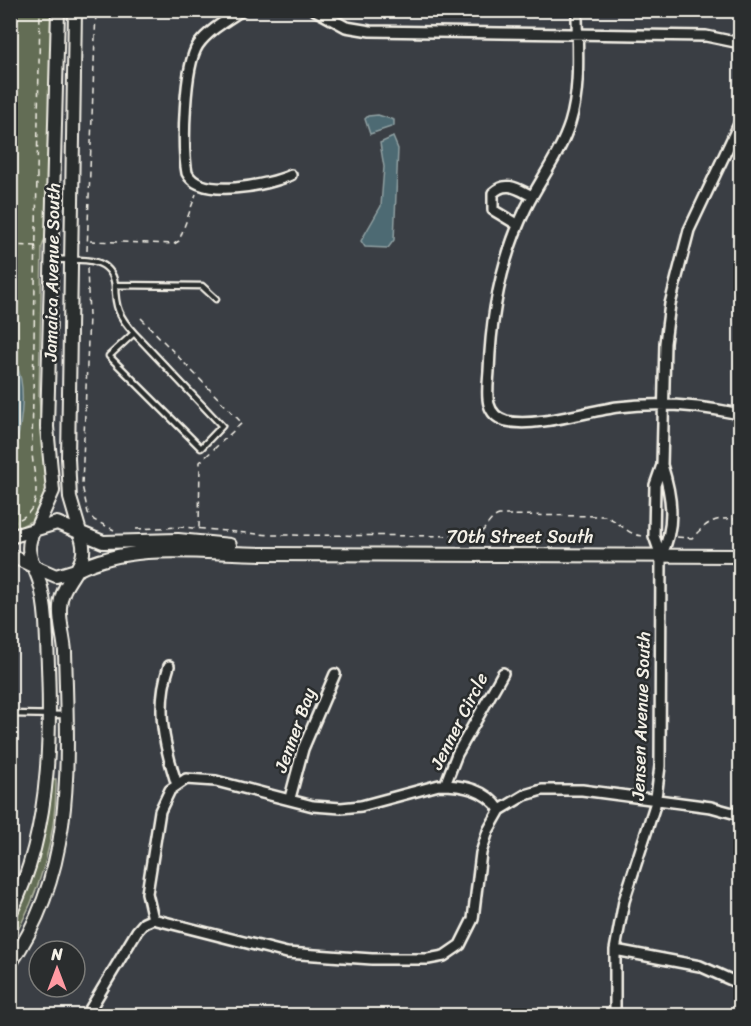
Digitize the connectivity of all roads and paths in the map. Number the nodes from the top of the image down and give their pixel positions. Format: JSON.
{"nodes":[{"id":1,"x":40,"y":10,"type":"edge"},
{"id":2,"x":58,"y":10,"type":"edge"},
{"id":3,"x":75,"y":10,"type":"edge"},
{"id":4,"x":242,"y":10,"type":"edge"},
{"id":5,"x":315,"y":10,"type":"edge"},
{"id":6,"x":578,"y":10,"type":"edge"},
{"id":7,"x":577,"y":34,"type":"junction"},
{"id":8,"x":741,"y":43,"type":"edge"},
{"id":9,"x":741,"y":122,"type":"edge"},
{"id":10,"x":291,"y":175,"type":"dead end"},
{"id":11,"x":199,"y":185,"type":"junction"},
{"id":12,"x":532,"y":196,"type":"junction"},
{"id":13,"x":519,"y":225,"type":"junction"},
{"id":14,"x":89,"y":241,"type":"dead end"},
{"id":15,"x":10,"y":245,"type":"edge"},
{"id":16,"x":36,"y":246,"type":"junction"},
{"id":17,"x":53,"y":260,"type":"junction"},
{"id":18,"x":69,"y":260,"type":"junction"},
{"id":19,"x":115,"y":285,"type":"junction"},
{"id":20,"x":216,"y":298,"type":"dead end"},
{"id":21,"x":141,"y":318,"type":"dead end"},
{"id":22,"x":134,"y":333,"type":"junction"},
{"id":23,"x":663,"y":407,"type":"junction"},
{"id":24,"x":741,"y":414,"type":"edge"},
{"id":25,"x":662,"y":465,"type":"junction"},
{"id":26,"x":84,"y":502,"type":"dead end"},
{"id":27,"x":741,"y":519,"type":"edge"},
{"id":28,"x":10,"y":523,"type":"edge"},
{"id":29,"x":198,"y":528,"type":"junction"},
{"id":30,"x":35,"y":529,"type":"junction"},
{"id":31,"x":116,"y":530,"type":"dead end"},
{"id":32,"x":136,"y":530,"type":"dead end"},
{"id":33,"x":80,"y":532,"type":"junction"},
{"id":34,"x":654,"y":536,"type":"junction"},
{"id":35,"x":10,"y":537,"type":"edge"},
{"id":36,"x":671,"y":537,"type":"junction"},
{"id":37,"x":300,"y":553,"type":"junction"},
{"id":38,"x":10,"y":555,"type":"edge"},
{"id":39,"x":661,"y":556,"type":"junction"},
{"id":40,"x":741,"y":556,"type":"edge"},
{"id":41,"x":33,"y":566,"type":"junction"},
{"id":42,"x":77,"y":570,"type":"junction"},
{"id":43,"x":170,"y":666,"type":"dead end"},
{"id":44,"x":503,"y":673,"type":"dead end"},
{"id":45,"x":335,"y":674,"type":"dead end"},
{"id":46,"x":10,"y":714,"type":"edge"},
{"id":47,"x":47,"y":715,"type":"junction"},
{"id":48,"x":65,"y":715,"type":"junction"},
{"id":49,"x":177,"y":785,"type":"junction"},
{"id":50,"x":445,"y":785,"type":"junction"},
{"id":51,"x":290,"y":798,"type":"junction"},
{"id":52,"x":656,"y":800,"type":"junction"},
{"id":53,"x":500,"y":810,"type":"junction"},
{"id":54,"x":741,"y":815,"type":"edge"},
{"id":55,"x":10,"y":914,"type":"edge"},
{"id":56,"x":153,"y":919,"type":"junction"},
{"id":57,"x":615,"y":950,"type":"junction"},
{"id":58,"x":10,"y":964,"type":"edge"},
{"id":59,"x":741,"y":984,"type":"edge"},
{"id":60,"x":86,"y":1016,"type":"edge"},
{"id":61,"x":615,"y":1016,"type":"edge"}],
"edges":[{"from":1,"to":16,"type":"path"},
{"from":2,"to":17,"type":"street","name":"Jamaica Avenue South"},
{"from":3,"to":18,"type":"street","name":"Jamaica Avenue South"},
{"from":4,"to":11,"type":"street"},
{"from":5,"to":7,"type":"street"},
{"from":6,"to":7,"type":"street"},
{"from":7,"to":8,"type":"street"},
{"from":7,"to":12,"type":"street"},
{"from":9,"to":23,"type":"street","name":"Jensen Avenue South"},
{"from":10,"to":11,"type":"street"},
{"from":11,"to":14,"type":"path"},
{"from":12,"to":13,"type":"street"},
{"from":12,"to":13,"type":"street"},
{"from":13,"to":23,"type":"street"},
{"from":15,"to":16,"type":"path"},
{"from":16,"to":28,"type":"path"},
{"from":17,"to":18,"type":"lane"},
{"from":17,"to":30,"type":"street","name":"Jamaica Avenue South"},
{"from":18,"to":19,"type":"lane"},
{"from":18,"to":33,"type":"street","name":"Jamaica Avenue South"},
{"from":19,"to":20,"type":"lane"},
{"from":19,"to":22,"type":"lane"},
{"from":21,"to":29,"type":"path"},
{"from":22,"to":22,"type":"lane"},
{"from":23,"to":24,"type":"street"},
{"from":23,"to":25,"type":"street","name":"Jensen Avenue South"},
{"from":25,"to":34,"type":"street","name":"Jensen Avenue South"},
{"from":25,"to":36,"type":"street","name":"Jensen Avenue South"},
{"from":26,"to":31,"type":"path"},
{"from":27,"to":36,"type":"path"},
{"from":29,"to":32,"type":"path"},
{"from":29,"to":34,"type":"path"},
{"from":30,"to":33,"type":"street"},
{"from":30,"to":35,"type":"street"},
{"from":30,"to":41,"type":"street"},
{"from":33,"to":37,"type":"street","name":"70th Street South"},
{"from":33,"to":42,"type":"street"},
{"from":34,"to":39,"type":"street","name":"Jensen Avenue South"},
{"from":36,"to":39,"type":"street","name":"Jensen Avenue South"},
{"from":37,"to":39,"type":"street","name":"70th Street South"},
{"from":37,"to":42,"type":"street","name":"70th Street South"},
{"from":38,"to":41,"type":"street"},
{"from":39,"to":40,"type":"street","name":"70th Street South"},
{"from":39,"to":52,"type":"street","name":"Jensen Avenue South"},
{"from":41,"to":42,"type":"street"},
{"from":41,"to":47,"type":"street"},
{"from":42,"to":48,"type":"street"},
{"from":43,"to":49,"type":"street"},
{"from":44,"to":50,"type":"street","name":"Jenner Circle"},
{"from":45,"to":51,"type":"street","name":"Jenner Bay"},
{"from":46,"to":47,"type":"lane"},
{"from":47,"to":48,"type":"lane"},
{"from":47,"to":55,"type":"street"},
{"from":48,"to":58,"type":"street"},
{"from":49,"to":51,"type":"street"},
{"from":49,"to":56,"type":"street"},
{"from":50,"to":51,"type":"street"},
{"from":50,"to":53,"type":"street"},
{"from":52,"to":53,"type":"street"},
{"from":52,"to":54,"type":"street"},
{"from":52,"to":57,"type":"street","name":"Jensen Avenue South"},
{"from":53,"to":56,"type":"street"},
{"from":56,"to":60,"type":"street"},
{"from":57,"to":59,"type":"street"},
{"from":57,"to":61,"type":"street","name":"Jensen Avenue South"}]}
